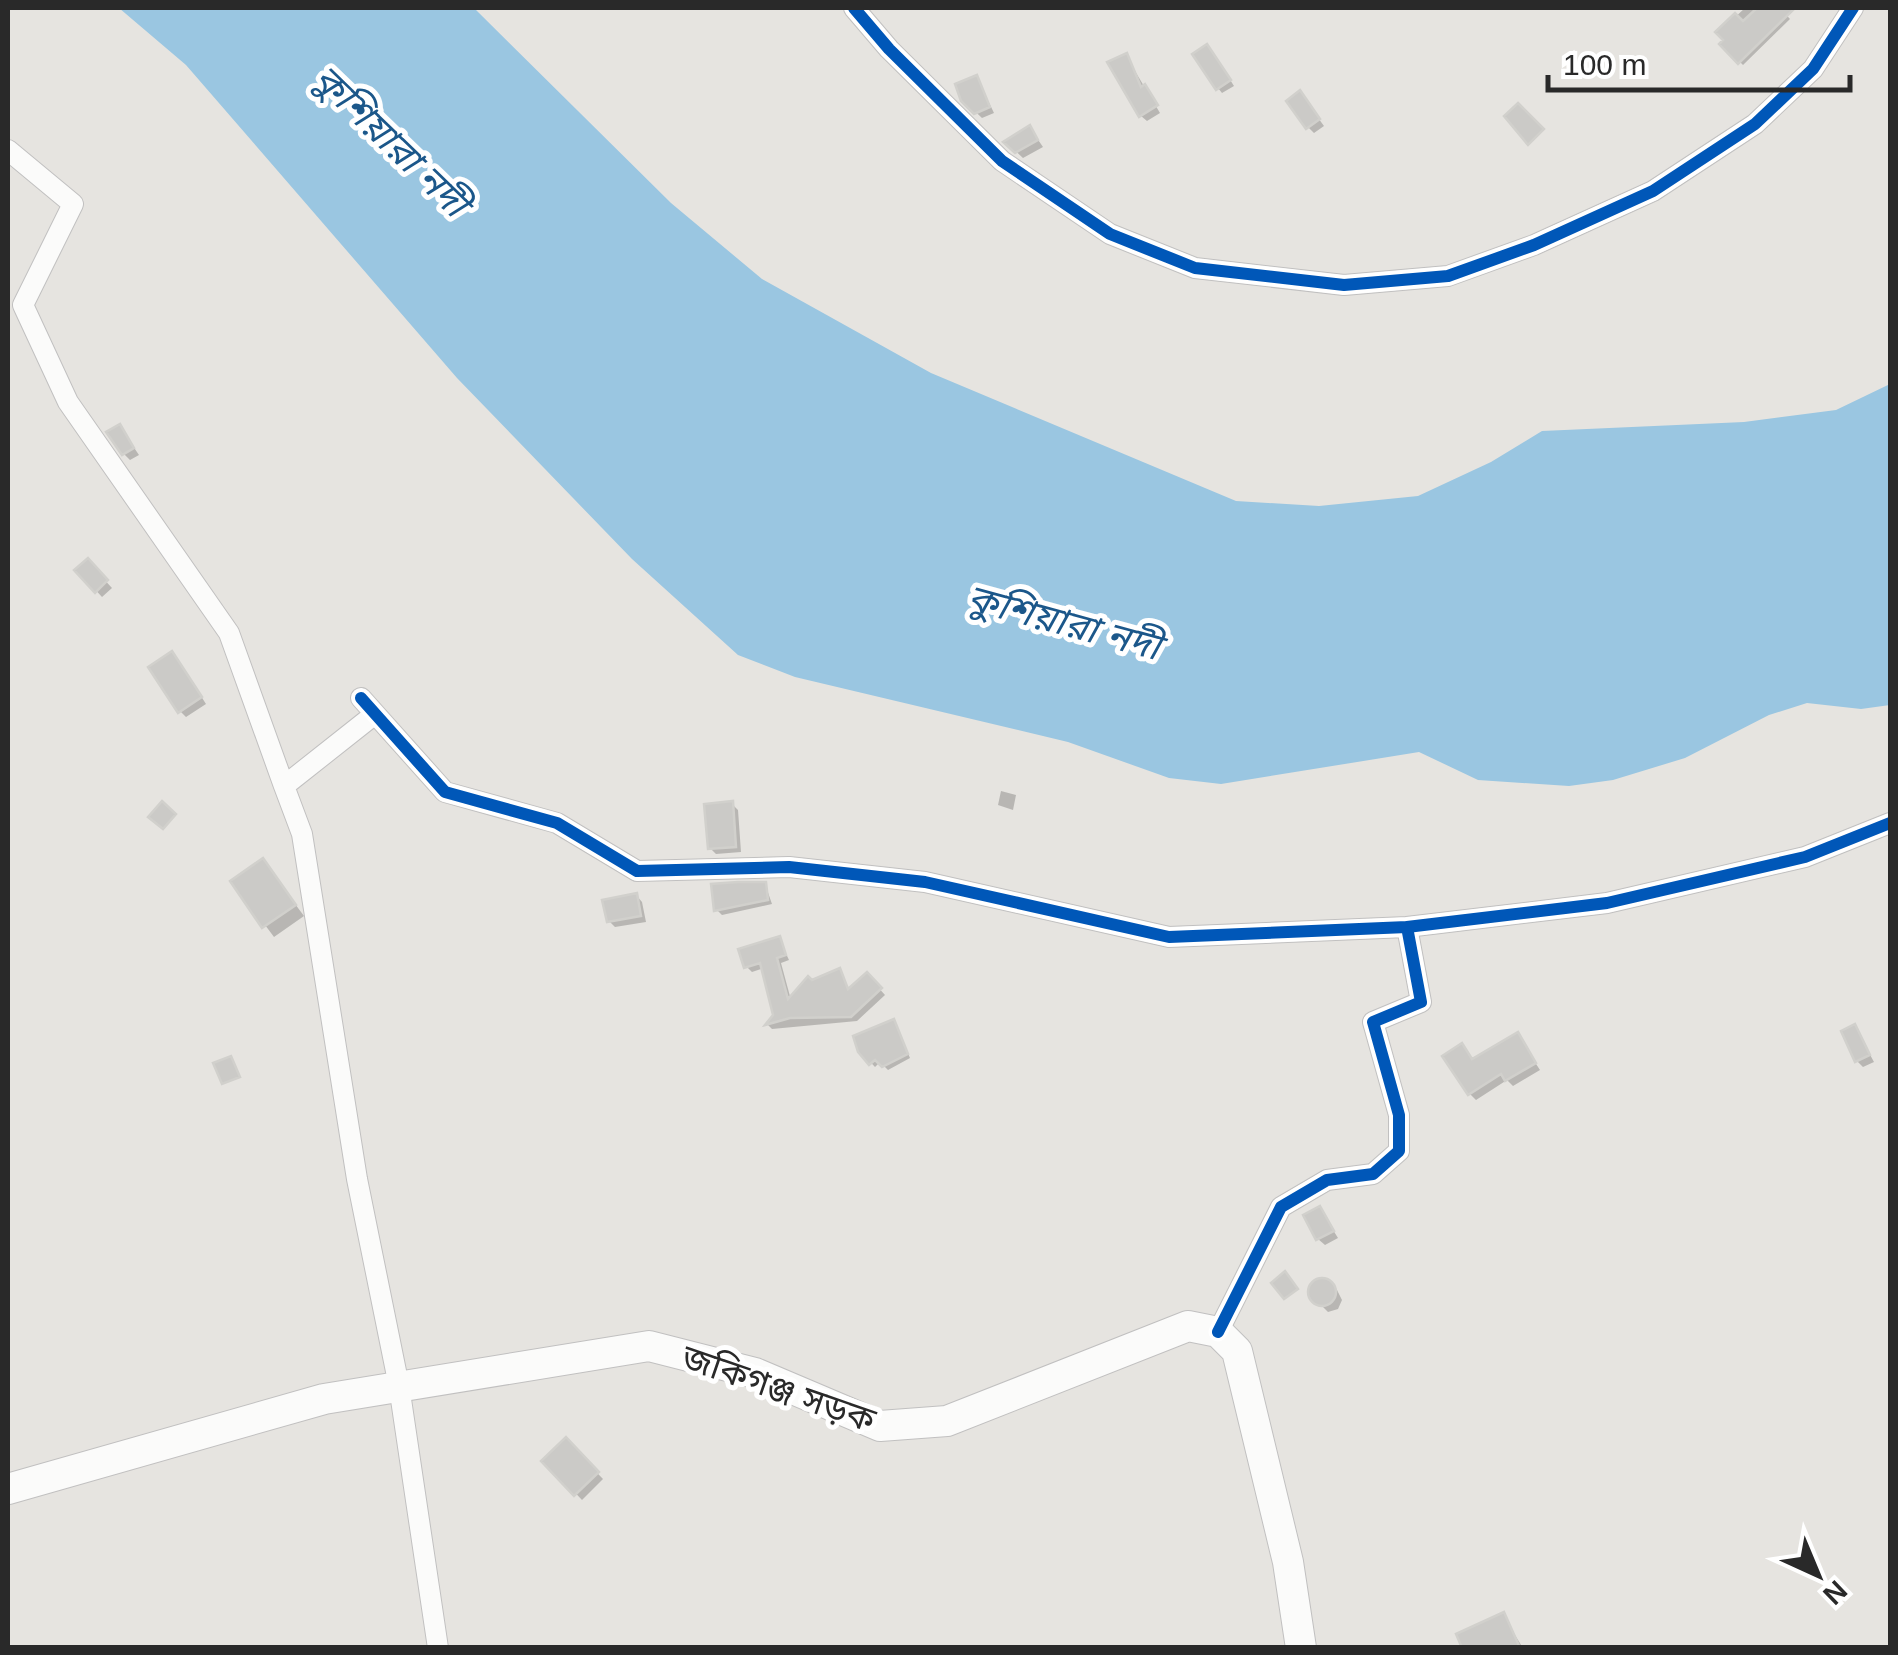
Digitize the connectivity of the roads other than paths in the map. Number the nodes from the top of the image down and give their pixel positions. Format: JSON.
{"nodes":[{"id":1,"x":854,"y":8,"type":"edge"},
{"id":2,"x":1853,"y":8,"type":"edge"},
{"id":3,"x":8,"y":150,"type":"edge"},
{"id":4,"x":284,"y":786,"type":"junction"},
{"id":5,"x":1890,"y":823,"type":"edge"},
{"id":6,"x":1407,"y":926,"type":"junction"},
{"id":7,"x":1218,"y":1332,"type":"junction"},
{"id":8,"x":398,"y":1386,"type":"junction"},
{"id":9,"x":8,"y":1489,"type":"edge"},
{"id":10,"x":438,"y":1648,"type":"edge"},
{"id":11,"x":1301,"y":1648,"type":"edge"}],
"edges":[{"from":1,"to":2,"type":"street"},
{"from":3,"to":4,"type":"street"},
{"from":4,"to":6,"type":"street"},
{"from":4,"to":8,"type":"street"},
{"from":5,"to":6,"type":"street"},
{"from":6,"to":7,"type":"street"},
{"from":7,"to":8,"type":"main road","name":"জকিগঞ্জ সড়ক"},
{"from":7,"to":11,"type":"main road"},
{"from":8,"to":9,"type":"main road","name":"জকিগঞ্জ সড়ক"},
{"from":8,"to":10,"type":"street"}]}
